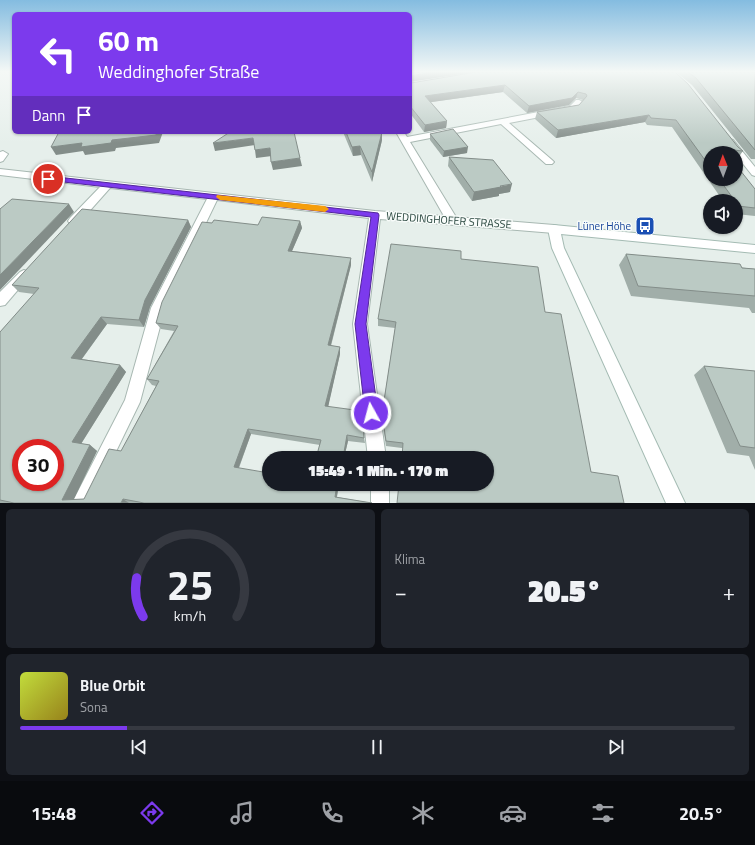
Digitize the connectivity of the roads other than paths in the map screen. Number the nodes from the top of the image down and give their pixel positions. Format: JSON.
{"nodes":[{"id":1,"x":579,"y":102,"type":"edge"},
{"id":2,"x":503,"y":122,"type":"junction"},
{"id":3,"x":402,"y":136,"type":"edge"},
{"id":4,"x":726,"y":138,"type":"edge"},
{"id":5,"x":549,"y":162,"type":"dead end"},
{"id":6,"x":0,"y":172,"type":"edge"},
{"id":7,"x":755,"y":173,"type":"edge"},
{"id":8,"x":107,"y":185,"type":"junction"},
{"id":9,"x":213,"y":196,"type":"junction"},
{"id":10,"x":375,"y":215,"type":"junction"},
{"id":11,"x":452,"y":220,"type":"junction"},
{"id":12,"x":68,"y":227,"type":"edge"},
{"id":13,"x":554,"y":229,"type":"junction"},
{"id":14,"x":755,"y":249,"type":"edge"},
{"id":15,"x":32,"y":266,"type":"edge"},
{"id":16,"x":0,"y":301,"type":"edge"},
{"id":17,"x":376,"y":451,"type":"edge"},
{"id":18,"x":380,"y":491,"type":"edge"},
{"id":19,"x":81,"y":503,"type":"edge"},
{"id":20,"x":380,"y":503,"type":"edge"},
{"id":21,"x":676,"y":503,"type":"edge"}],
"edges":[{"from":1,"to":2,"type":"street"},
{"from":2,"to":3,"type":"street"},
{"from":2,"to":5,"type":"street"},
{"from":3,"to":11,"type":"street"},
{"from":4,"to":7,"type":"street"},
{"from":6,"to":8,"type":"street","name":"WEDDINGHOFER STRASSE"},
{"from":8,"to":9,"type":"street","name":"WEDDINGHOFER STRASSE"},
{"from":8,"to":12,"type":"street"},
{"from":9,"to":10,"type":"street","name":"WEDDINGHOFER STRASSE"},
{"from":9,"to":19,"type":"street"},
{"from":10,"to":11,"type":"street","name":"WEDDINGHOFER STRASSE"},
{"from":10,"to":17,"type":"street"},
{"from":11,"to":13,"type":"street","name":"WEDDINGHOFER STRASSE"},
{"from":13,"to":14,"type":"street","name":"WEDDINGHOFER STRASSE"},
{"from":13,"to":21,"type":"street"},
{"from":15,"to":16,"type":"street"},
{"from":18,"to":20,"type":"street"}]}
